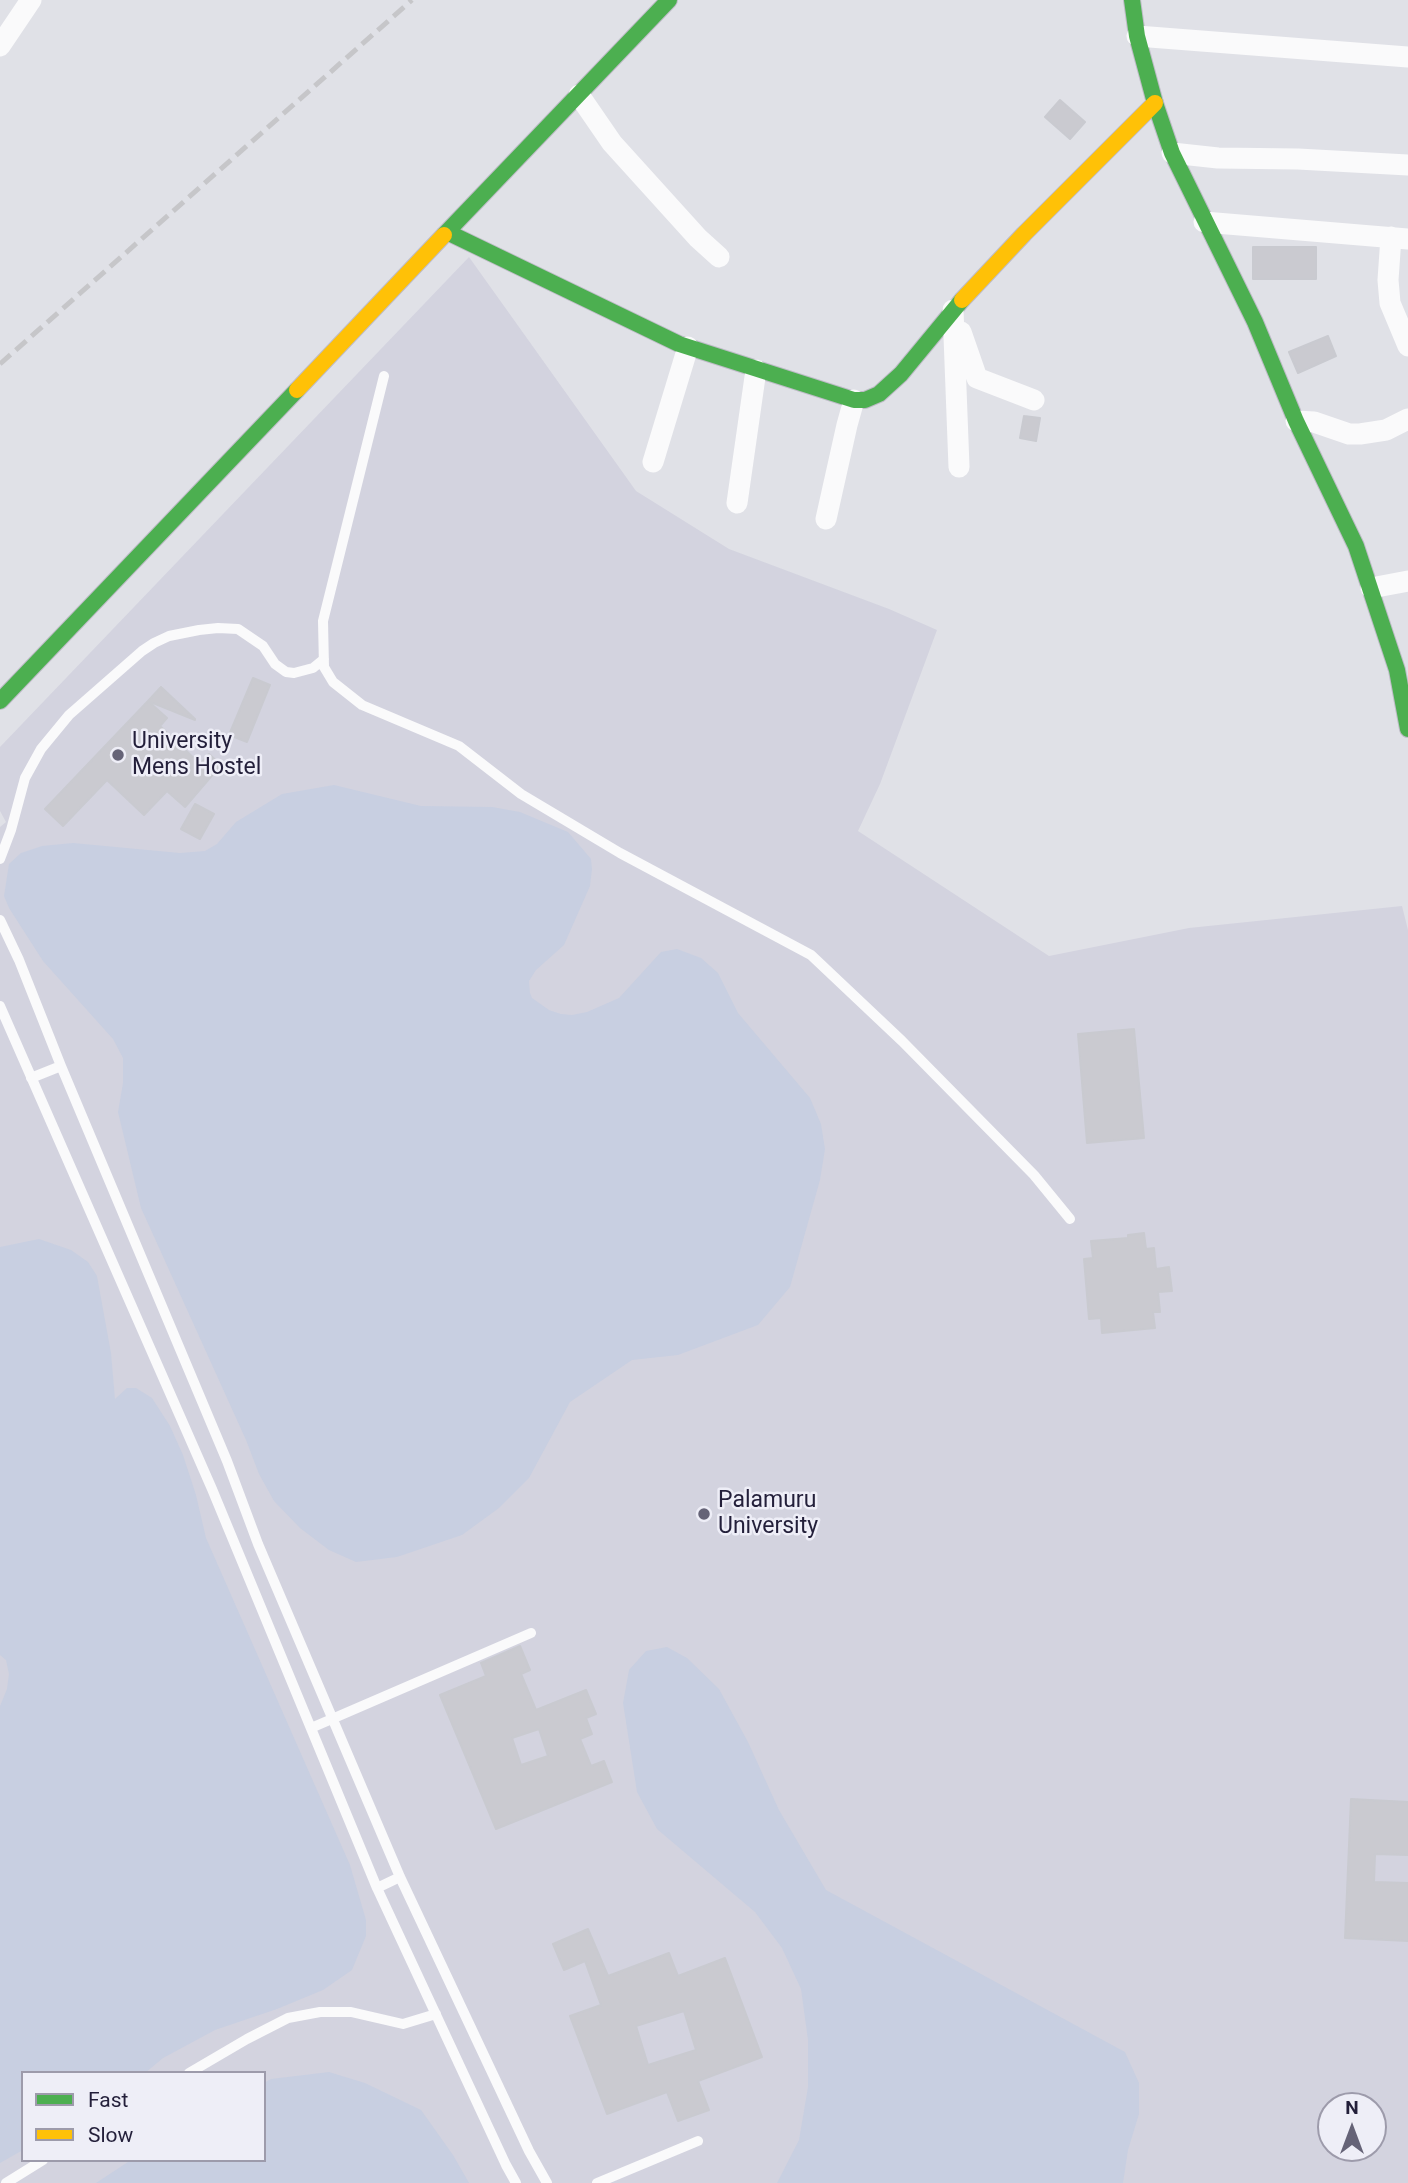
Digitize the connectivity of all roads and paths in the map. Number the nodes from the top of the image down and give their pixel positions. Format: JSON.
{"nodes":[{"id":1,"x":31,"y":0,"type":"edge"},
{"id":2,"x":669,"y":0,"type":"edge"},
{"id":3,"x":1132,"y":0,"type":"edge"},
{"id":4,"x":1137,"y":36,"type":"junction"},
{"id":5,"x":0,"y":46,"type":"edge"},
{"id":6,"x":1408,"y":57,"type":"edge"},
{"id":7,"x":579,"y":95,"type":"junction"},
{"id":8,"x":1155,"y":103,"type":"junction"},
{"id":9,"x":1172,"y":153,"type":"junction"},
{"id":10,"x":1408,"y":165,"type":"edge"},
{"id":11,"x":1204,"y":222,"type":"junction"},
{"id":12,"x":447,"y":232,"type":"junction"},
{"id":13,"x":1399,"y":238,"type":"edge"},
{"id":14,"x":719,"y":257,"type":"dead end"},
{"id":15,"x":953,"y":310,"type":"junction"},
{"id":16,"x":1408,"y":346,"type":"edge"},
{"id":17,"x":688,"y":347,"type":"junction"},
{"id":18,"x":756,"y":370,"type":"junction"},
{"id":19,"x":384,"y":376,"type":"dead end"},
{"id":20,"x":854,"y":400,"type":"junction"},
{"id":21,"x":1034,"y":400,"type":"dead end"},
{"id":22,"x":1408,"y":419,"type":"edge"},
{"id":23,"x":1296,"y":421,"type":"junction"},
{"id":24,"x":653,"y":462,"type":"dead end"},
{"id":25,"x":959,"y":467,"type":"dead end"},
{"id":26,"x":737,"y":503,"type":"dead end"},
{"id":27,"x":827,"y":519,"type":"dead end"},
{"id":28,"x":1408,"y":581,"type":"edge"},
{"id":29,"x":1371,"y":588,"type":"junction"},
{"id":30,"x":324,"y":659,"type":"junction"},
{"id":31,"x":1403,"y":669,"type":"edge"},
{"id":32,"x":0,"y":701,"type":"edge"},
{"id":33,"x":1408,"y":729,"type":"edge"},
{"id":34,"x":0,"y":859,"type":"edge"},
{"id":35,"x":0,"y":920,"type":"edge"},
{"id":36,"x":0,"y":1006,"type":"edge"},
{"id":37,"x":61,"y":1066,"type":"junction"},
{"id":38,"x":31,"y":1079,"type":"junction"},
{"id":39,"x":1070,"y":1219,"type":"dead end"},
{"id":40,"x":531,"y":1633,"type":"dead end"},
{"id":41,"x":333,"y":1717,"type":"junction"},
{"id":42,"x":311,"y":1728,"type":"junction"},
{"id":43,"x":400,"y":1877,"type":"junction"},
{"id":44,"x":377,"y":1888,"type":"junction"},
{"id":45,"x":436,"y":2014,"type":"junction"},
{"id":46,"x":192,"y":2071,"type":"edge"},
{"id":47,"x":698,"y":2141,"type":"dead end"},
{"id":48,"x":40,"y":2162,"type":"edge"},
{"id":49,"x":6,"y":2183,"type":"edge"},
{"id":50,"x":516,"y":2183,"type":"edge"},
{"id":51,"x":547,"y":2183,"type":"edge"},
{"id":52,"x":597,"y":2183,"type":"edge"}],
"edges":[{"from":1,"to":5,"type":"street"},
{"from":2,"to":7,"type":"main road"},
{"from":3,"to":4,"type":"main road"},
{"from":4,"to":6,"type":"street"},
{"from":4,"to":8,"type":"main road"},
{"from":7,"to":12,"type":"main road"},
{"from":7,"to":14,"type":"street"},
{"from":8,"to":9,"type":"main road"},
{"from":8,"to":15,"type":"main road"},
{"from":9,"to":10,"type":"street"},
{"from":9,"to":11,"type":"main road"},
{"from":11,"to":13,"type":"street"},
{"from":11,"to":23,"type":"main road"},
{"from":12,"to":17,"type":"main road"},
{"from":12,"to":32,"type":"main road"},
{"from":13,"to":16,"type":"street"},
{"from":15,"to":20,"type":"main road"},
{"from":15,"to":21,"type":"street"},
{"from":15,"to":25,"type":"street"},
{"from":17,"to":18,"type":"main road"},
{"from":17,"to":24,"type":"street"},
{"from":18,"to":20,"type":"main road"},
{"from":18,"to":26,"type":"street"},
{"from":19,"to":30,"type":"lane"},
{"from":20,"to":27,"type":"street"},
{"from":22,"to":23,"type":"street"},
{"from":23,"to":29,"type":"main road"},
{"from":28,"to":29,"type":"street"},
{"from":29,"to":31,"type":"main road"},
{"from":30,"to":34,"type":"lane"},
{"from":30,"to":39,"type":"lane"},
{"from":31,"to":33,"type":"main road"},
{"from":35,"to":37,"type":"lane"},
{"from":36,"to":38,"type":"lane"},
{"from":37,"to":38,"type":"lane"},
{"from":37,"to":41,"type":"lane"},
{"from":38,"to":42,"type":"lane"},
{"from":40,"to":41,"type":"lane"},
{"from":41,"to":42,"type":"lane"},
{"from":41,"to":43,"type":"lane"},
{"from":42,"to":44,"type":"lane"},
{"from":43,"to":44,"type":"lane"},
{"from":43,"to":51,"type":"lane"},
{"from":44,"to":45,"type":"lane"},
{"from":45,"to":46,"type":"lane"},
{"from":45,"to":50,"type":"lane"},
{"from":47,"to":52,"type":"lane"},
{"from":48,"to":49,"type":"lane"}]}
